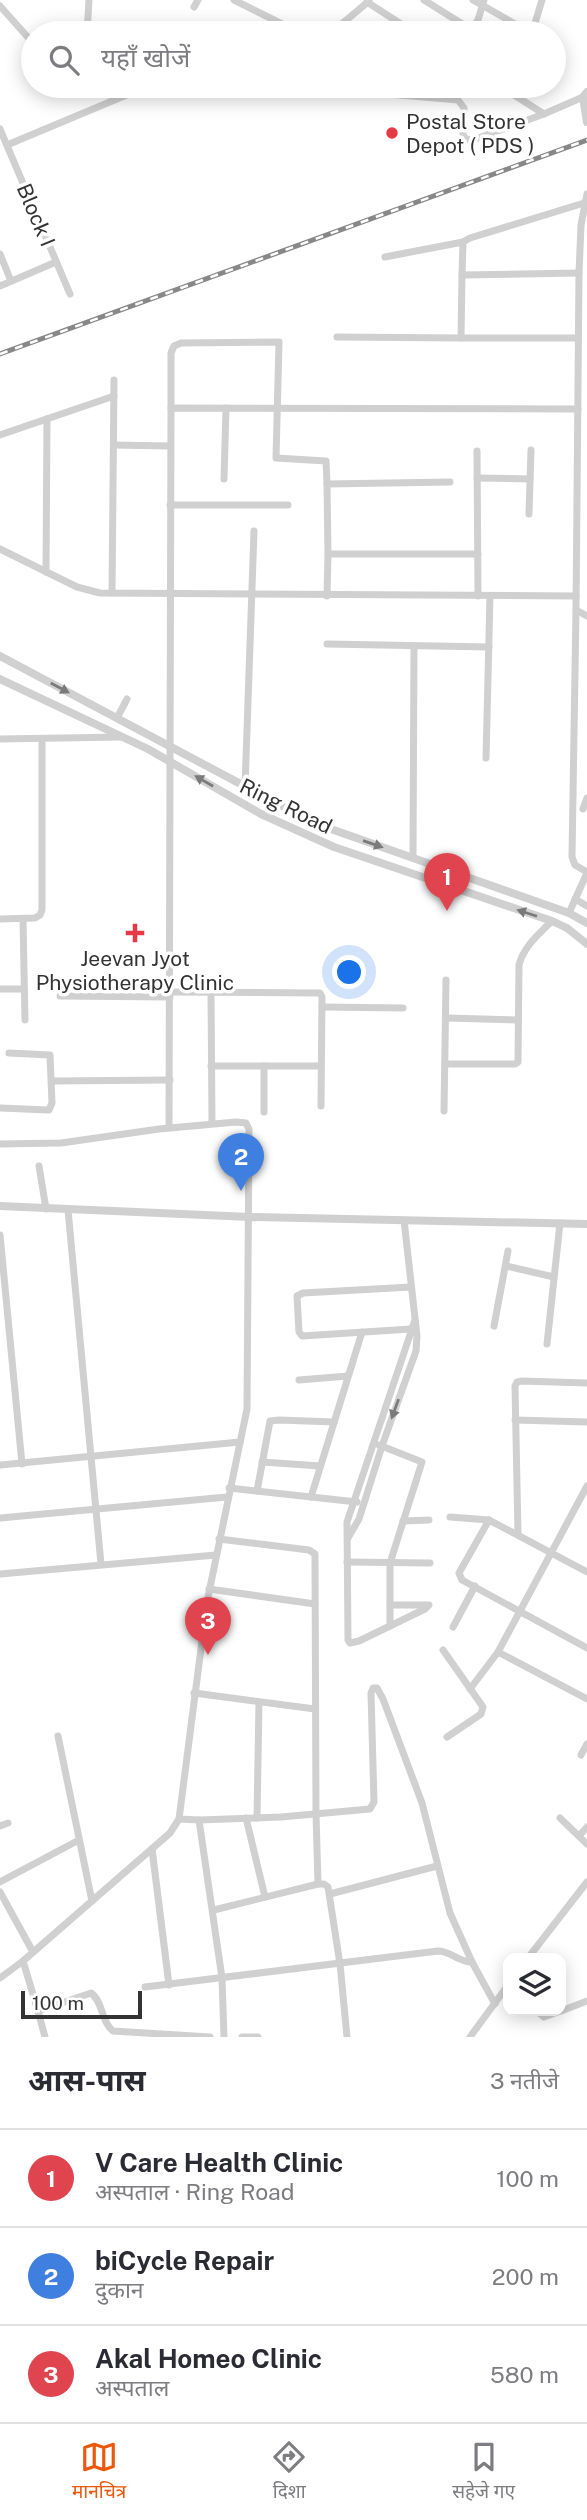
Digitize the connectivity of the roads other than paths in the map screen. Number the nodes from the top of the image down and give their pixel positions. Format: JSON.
{"nodes":[{"id":1,"x":89,"y":0,"type":"edge"},
{"id":2,"x":234,"y":0,"type":"edge"},
{"id":3,"x":424,"y":0,"type":"edge"},
{"id":4,"x":473,"y":0,"type":"edge"},
{"id":5,"x":542,"y":0,"type":"edge"},
{"id":6,"x":369,"y":1,"type":"edge"},
{"id":7,"x":483,"y":3,"type":"edge"},
{"id":8,"x":0,"y":6,"type":"edge"},
{"id":9,"x":88,"y":21,"type":"edge"},
{"id":10,"x":276,"y":21,"type":"edge"},
{"id":11,"x":345,"y":21,"type":"edge"},
{"id":12,"x":398,"y":21,"type":"edge"},
{"id":13,"x":455,"y":21,"type":"edge"},
{"id":14,"x":475,"y":21,"type":"edge"},
{"id":15,"x":512,"y":21,"type":"edge"},
{"id":16,"x":535,"y":21,"type":"edge"},
{"id":17,"x":21,"y":30,"type":"edge"},
{"id":18,"x":585,"y":94,"type":"edge"},
{"id":19,"x":119,"y":98,"type":"edge"},
{"id":20,"x":447,"y":98,"type":"edge"},
{"id":21,"x":520,"y":98,"type":"edge"},
{"id":22,"x":544,"y":114,"type":"junction"},
{"id":23,"x":587,"y":122,"type":"edge"},
{"id":24,"x":0,"y":129,"type":"edge"},
{"id":25,"x":7,"y":145,"type":"junction"},
{"id":26,"x":587,"y":194,"type":"edge"},
{"id":27,"x":584,"y":203,"type":"junction"},
{"id":28,"x":584,"y":239,"type":"edge"},
{"id":29,"x":463,"y":242,"type":"junction"},
{"id":30,"x":0,"y":254,"type":"edge"},
{"id":31,"x":385,"y":257,"type":"dead end"},
{"id":32,"x":56,"y":262,"type":"junction"},
{"id":33,"x":579,"y":273,"type":"junction"},
{"id":34,"x":462,"y":275,"type":"junction"},
{"id":35,"x":11,"y":282,"type":"junction"},
{"id":36,"x":0,"y":286,"type":"edge"},
{"id":37,"x":70,"y":294,"type":"dead end"},
{"id":38,"x":337,"y":337,"type":"dead end"},
{"id":39,"x":461,"y":338,"type":"junction"},
{"id":40,"x":578,"y":338,"type":"junction"},
{"id":41,"x":583,"y":369,"type":"edge"},
{"id":42,"x":114,"y":380,"type":"dead end"},
{"id":43,"x":114,"y":396,"type":"junction"},
{"id":44,"x":172,"y":408,"type":"junction"},
{"id":45,"x":226,"y":408,"type":"junction"},
{"id":46,"x":276,"y":409,"type":"junction"},
{"id":47,"x":578,"y":410,"type":"junction"},
{"id":48,"x":47,"y":419,"type":"junction"},
{"id":49,"x":0,"y":435,"type":"edge"},
{"id":50,"x":577,"y":440,"type":"junction"},
{"id":51,"x":587,"y":440,"type":"edge"},
{"id":52,"x":114,"y":445,"type":"junction"},
{"id":53,"x":170,"y":446,"type":"junction"},
{"id":54,"x":531,"y":450,"type":"dead end"},
{"id":55,"x":477,"y":451,"type":"dead end"},
{"id":56,"x":477,"y":478,"type":"junction"},
{"id":57,"x":224,"y":479,"type":"dead end"},
{"id":58,"x":530,"y":479,"type":"junction"},
{"id":59,"x":450,"y":482,"type":"dead end"},
{"id":60,"x":327,"y":484,"type":"junction"},
{"id":61,"x":170,"y":505,"type":"junction"},
{"id":62,"x":288,"y":505,"type":"dead end"},
{"id":63,"x":529,"y":514,"type":"dead end"},
{"id":64,"x":254,"y":531,"type":"dead end"},
{"id":65,"x":0,"y":549,"type":"edge"},
{"id":66,"x":577,"y":553,"type":"junction"},
{"id":67,"x":328,"y":554,"type":"junction"},
{"id":68,"x":478,"y":554,"type":"junction"},
{"id":69,"x":587,"y":558,"type":"edge"},
{"id":70,"x":46,"y":572,"type":"junction"},
{"id":71,"x":113,"y":593,"type":"junction"},
{"id":72,"x":171,"y":594,"type":"junction"},
{"id":73,"x":253,"y":596,"type":"junction"},
{"id":74,"x":327,"y":596,"type":"junction"},
{"id":75,"x":478,"y":596,"type":"junction"},
{"id":76,"x":490,"y":596,"type":"junction"},
{"id":77,"x":576,"y":596,"type":"junction"},
{"id":78,"x":576,"y":610,"type":"junction"},
{"id":79,"x":587,"y":616,"type":"edge"},
{"id":80,"x":327,"y":644,"type":"dead end"},
{"id":81,"x":414,"y":647,"type":"junction"},
{"id":82,"x":489,"y":647,"type":"junction"},
{"id":83,"x":0,"y":656,"type":"edge"},
{"id":84,"x":0,"y":679,"type":"edge"},
{"id":85,"x":127,"y":699,"type":"dead end"},
{"id":86,"x":117,"y":718,"type":"junction"},
{"id":87,"x":123,"y":737,"type":"junction"},
{"id":88,"x":0,"y":739,"type":"edge"},
{"id":89,"x":42,"y":740,"type":"junction"},
{"id":90,"x":170,"y":746,"type":"junction"},
{"id":91,"x":486,"y":758,"type":"dead end"},
{"id":92,"x":169,"y":760,"type":"junction"},
{"id":93,"x":245,"y":787,"type":"junction"},
{"id":94,"x":587,"y":798,"type":"edge"},
{"id":95,"x":583,"y":809,"type":"dead end"},
{"id":96,"x":413,"y":857,"type":"junction"},
{"id":97,"x":587,"y":873,"type":"edge"},
{"id":98,"x":575,"y":900,"type":"junction"},
{"id":99,"x":587,"y":906,"type":"edge"},
{"id":100,"x":569,"y":913,"type":"junction"},
{"id":101,"x":0,"y":919,"type":"edge"},
{"id":102,"x":23,"y":919,"type":"junction"},
{"id":103,"x":552,"y":921,"type":"junction"},
{"id":104,"x":587,"y":923,"type":"edge"},
{"id":105,"x":587,"y":944,"type":"edge"},
{"id":106,"x":446,"y":980,"type":"dead end"},
{"id":107,"x":0,"y":989,"type":"edge"},
{"id":108,"x":24,"y":989,"type":"junction"},
{"id":109,"x":211,"y":991,"type":"junction"},
{"id":110,"x":170,"y":994,"type":"junction"},
{"id":111,"x":60,"y":996,"type":"dead end"},
{"id":112,"x":322,"y":1007,"type":"junction"},
{"id":113,"x":403,"y":1008,"type":"dead end"},
{"id":114,"x":446,"y":1018,"type":"junction"},
{"id":115,"x":25,"y":1020,"type":"dead end"},
{"id":116,"x":518,"y":1020,"type":"junction"},
{"id":117,"x":9,"y":1054,"type":"dead end"},
{"id":118,"x":445,"y":1064,"type":"junction"},
{"id":119,"x":211,"y":1066,"type":"junction"},
{"id":120,"x":264,"y":1066,"type":"junction"},
{"id":121,"x":321,"y":1066,"type":"junction"},
{"id":122,"x":170,"y":1080,"type":"junction"},
{"id":123,"x":52,"y":1081,"type":"junction"},
{"id":124,"x":321,"y":1105,"type":"dead end"},
{"id":125,"x":0,"y":1108,"type":"edge"},
{"id":126,"x":444,"y":1111,"type":"dead end"},
{"id":127,"x":264,"y":1112,"type":"dead end"},
{"id":128,"x":212,"y":1124,"type":"junction"},
{"id":129,"x":169,"y":1128,"type":"junction"},
{"id":130,"x":0,"y":1144,"type":"edge"},
{"id":131,"x":38,"y":1166,"type":"dead end"},
{"id":132,"x":0,"y":1206,"type":"edge"},
{"id":133,"x":46,"y":1209,"type":"junction"},
{"id":134,"x":68,"y":1210,"type":"junction"},
{"id":135,"x":250,"y":1217,"type":"junction"},
{"id":136,"x":404,"y":1220,"type":"junction"},
{"id":137,"x":559,"y":1223,"type":"junction"},
{"id":138,"x":587,"y":1224,"type":"edge"},
{"id":139,"x":0,"y":1236,"type":"edge"},
{"id":140,"x":508,"y":1251,"type":"dead end"},
{"id":141,"x":506,"y":1266,"type":"junction"},
{"id":142,"x":554,"y":1277,"type":"junction"},
{"id":143,"x":411,"y":1287,"type":"junction"},
{"id":144,"x":415,"y":1320,"type":"junction"},
{"id":145,"x":494,"y":1326,"type":"dead end"},
{"id":146,"x":411,"y":1329,"type":"junction"},
{"id":147,"x":362,"y":1332,"type":"junction"},
{"id":148,"x":547,"y":1344,"type":"dead end"},
{"id":149,"x":348,"y":1376,"type":"junction"},
{"id":150,"x":299,"y":1380,"type":"dead end"},
{"id":151,"x":393,"y":1381,"type":"junction"},
{"id":152,"x":587,"y":1383,"type":"edge"},
{"id":153,"x":404,"y":1385,"type":"junction"},
{"id":154,"x":515,"y":1420,"type":"junction"},
{"id":155,"x":334,"y":1422,"type":"junction"},
{"id":156,"x":587,"y":1422,"type":"edge"},
{"id":157,"x":240,"y":1443,"type":"junction"},
{"id":158,"x":377,"y":1445,"type":"junction"},
{"id":159,"x":90,"y":1458,"type":"junction"},
{"id":160,"x":262,"y":1462,"type":"junction"},
{"id":161,"x":22,"y":1464,"type":"junction"},
{"id":162,"x":0,"y":1465,"type":"edge"},
{"id":163,"x":320,"y":1466,"type":"junction"},
{"id":164,"x":587,"y":1486,"type":"edge"},
{"id":165,"x":257,"y":1491,"type":"junction"},
{"id":166,"x":228,"y":1492,"type":"junction"},
{"id":167,"x":311,"y":1497,"type":"junction"},
{"id":168,"x":354,"y":1502,"type":"junction"},
{"id":169,"x":364,"y":1503,"type":"junction"},
{"id":170,"x":95,"y":1509,"type":"junction"},
{"id":171,"x":450,"y":1517,"type":"dead end"},
{"id":172,"x":0,"y":1518,"type":"edge"},
{"id":173,"x":429,"y":1520,"type":"dead end"},
{"id":174,"x":489,"y":1520,"type":"junction"},
{"id":175,"x":403,"y":1521,"type":"junction"},
{"id":176,"x":518,"y":1534,"type":"junction"},
{"id":177,"x":219,"y":1538,"type":"junction"},
{"id":178,"x":348,"y":1538,"type":"junction"},
{"id":179,"x":551,"y":1552,"type":"junction"},
{"id":180,"x":216,"y":1555,"type":"junction"},
{"id":181,"x":347,"y":1562,"type":"junction"},
{"id":182,"x":390,"y":1563,"type":"junction"},
{"id":183,"x":430,"y":1563,"type":"dead end"},
{"id":184,"x":101,"y":1564,"type":"junction"},
{"id":185,"x":587,"y":1572,"type":"edge"},
{"id":186,"x":0,"y":1574,"type":"edge"},
{"id":187,"x":475,"y":1586,"type":"junction"},
{"id":188,"x":209,"y":1589,"type":"junction"},
{"id":189,"x":315,"y":1604,"type":"junction"},
{"id":190,"x":390,"y":1605,"type":"junction"},
{"id":191,"x":520,"y":1611,"type":"junction"},
{"id":192,"x":390,"y":1626,"type":"junction"},
{"id":193,"x":453,"y":1627,"type":"dead end"},
{"id":194,"x":587,"y":1648,"type":"edge"},
{"id":195,"x":443,"y":1650,"type":"dead end"},
{"id":196,"x":498,"y":1652,"type":"junction"},
{"id":197,"x":470,"y":1689,"type":"junction"},
{"id":198,"x":194,"y":1693,"type":"junction"},
{"id":199,"x":587,"y":1699,"type":"edge"},
{"id":200,"x":259,"y":1702,"type":"junction"},
{"id":201,"x":315,"y":1709,"type":"junction"},
{"id":202,"x":58,"y":1736,"type":"dead end"},
{"id":203,"x":447,"y":1737,"type":"dead end"},
{"id":204,"x":587,"y":1745,"type":"edge"},
{"id":205,"x":581,"y":1755,"type":"dead end"},
{"id":206,"x":316,"y":1814,"type":"junction"},
{"id":207,"x":246,"y":1818,"type":"junction"},
{"id":208,"x":257,"y":1818,"type":"junction"},
{"id":209,"x":560,"y":1818,"type":"dead end"},
{"id":210,"x":178,"y":1819,"type":"junction"},
{"id":211,"x":199,"y":1820,"type":"junction"},
{"id":212,"x":8,"y":1823,"type":"dead end"},
{"id":213,"x":0,"y":1826,"type":"edge"},
{"id":214,"x":587,"y":1827,"type":"edge"},
{"id":215,"x":579,"y":1836,"type":"junction"},
{"id":216,"x":79,"y":1840,"type":"junction"},
{"id":217,"x":587,"y":1844,"type":"edge"},
{"id":218,"x":152,"y":1849,"type":"junction"},
{"id":219,"x":437,"y":1866,"type":"junction"},
{"id":220,"x":0,"y":1882,"type":"edge"},
{"id":221,"x":587,"y":1882,"type":"edge"},
{"id":222,"x":318,"y":1884,"type":"junction"},
{"id":223,"x":0,"y":1892,"type":"edge"},
{"id":224,"x":330,"y":1894,"type":"junction"},
{"id":225,"x":265,"y":1897,"type":"junction"},
{"id":226,"x":92,"y":1901,"type":"junction"},
{"id":227,"x":214,"y":1910,"type":"junction"},
{"id":228,"x":33,"y":1952,"type":"junction"},
{"id":229,"x":532,"y":1953,"type":"edge"},
{"id":230,"x":23,"y":1961,"type":"junction"},
{"id":231,"x":471,"y":1962,"type":"junction"},
{"id":232,"x":340,"y":1964,"type":"junction"},
{"id":233,"x":0,"y":1978,"type":"edge"},
{"id":234,"x":222,"y":1978,"type":"junction"},
{"id":235,"x":169,"y":1985,"type":"junction"},
{"id":236,"x":145,"y":1987,"type":"dead end"},
{"id":237,"x":503,"y":1992,"type":"edge"},
{"id":238,"x":587,"y":2001,"type":"edge"},
{"id":239,"x":495,"y":2004,"type":"junction"},
{"id":240,"x":566,"y":2009,"type":"edge"},
{"id":241,"x":38,"y":2011,"type":"junction"},
{"id":242,"x":45,"y":2037,"type":"edge"},
{"id":243,"x":210,"y":2037,"type":"edge"},
{"id":244,"x":224,"y":2037,"type":"edge"},
{"id":245,"x":242,"y":2037,"type":"edge"},
{"id":246,"x":258,"y":2037,"type":"edge"},
{"id":247,"x":347,"y":2037,"type":"edge"},
{"id":248,"x":470,"y":2037,"type":"edge"}],
"edges":[{"from":1,"to":9,"type":"street"},
{"from":2,"to":10,"type":"street"},
{"from":3,"to":13,"type":"street"},
{"from":4,"to":7,"type":"street"},
{"from":5,"to":16,"type":"street"},
{"from":6,"to":11,"type":"street"},
{"from":6,"to":12,"type":"street"},
{"from":7,"to":14,"type":"street"},
{"from":7,"to":15,"type":"street"},
{"from":8,"to":17,"type":"street"},
{"from":18,"to":22,"type":"street"},
{"from":18,"to":23,"type":"street"},
{"from":19,"to":25,"type":"street"},
{"from":20,"to":22,"type":"street"},
{"from":21,"to":22,"type":"street"},
{"from":24,"to":25,"type":"street","name":"Block I"},
{"from":25,"to":32,"type":"street","name":"Block I"},
{"from":26,"to":27,"type":"street"},
{"from":27,"to":28,"type":"street"},
{"from":27,"to":29,"type":"street"},
{"from":28,"to":33,"type":"street"},
{"from":29,"to":31,"type":"street"},
{"from":29,"to":34,"type":"street"},
{"from":30,"to":35,"type":"street"},
{"from":32,"to":35,"type":"street"},
{"from":32,"to":37,"type":"street","name":"Block I"},
{"from":33,"to":34,"type":"street"},
{"from":33,"to":40,"type":"street"},
{"from":34,"to":39,"type":"street"},
{"from":35,"to":36,"type":"street"},
{"from":38,"to":39,"type":"street"},
{"from":39,"to":40,"type":"street"},
{"from":40,"to":41,"type":"street"},
{"from":41,"to":47,"type":"street"},
{"from":42,"to":43,"type":"street"},
{"from":43,"to":48,"type":"street"},
{"from":43,"to":52,"type":"street"},
{"from":44,"to":45,"type":"street"},
{"from":44,"to":46,"type":"street"},
{"from":44,"to":53,"type":"street"},
{"from":45,"to":46,"type":"street"},
{"from":45,"to":57,"type":"street"},
{"from":46,"to":47,"type":"street"},
{"from":46,"to":60,"type":"street"},
{"from":47,"to":50,"type":"street"},
{"from":48,"to":49,"type":"street"},
{"from":48,"to":70,"type":"street"},
{"from":50,"to":51,"type":"street"},
{"from":50,"to":66,"type":"street"},
{"from":52,"to":53,"type":"street"},
{"from":52,"to":71,"type":"street"},
{"from":53,"to":61,"type":"street"},
{"from":54,"to":58,"type":"street"},
{"from":55,"to":56,"type":"street"},
{"from":56,"to":58,"type":"street"},
{"from":56,"to":68,"type":"street"},
{"from":58,"to":63,"type":"street"},
{"from":59,"to":60,"type":"street"},
{"from":60,"to":67,"type":"street"},
{"from":61,"to":62,"type":"street"},
{"from":61,"to":72,"type":"street"},
{"from":64,"to":73,"type":"street"},
{"from":65,"to":70,"type":"street"},
{"from":66,"to":69,"type":"street"},
{"from":66,"to":77,"type":"street"},
{"from":67,"to":68,"type":"street"},
{"from":67,"to":74,"type":"street"},
{"from":68,"to":75,"type":"street"},
{"from":70,"to":71,"type":"street"},
{"from":71,"to":72,"type":"street"},
{"from":72,"to":73,"type":"street"},
{"from":72,"to":90,"type":"street"},
{"from":73,"to":74,"type":"street"},
{"from":73,"to":93,"type":"street"},
{"from":74,"to":75,"type":"street"},
{"from":75,"to":76,"type":"street"},
{"from":76,"to":77,"type":"street"},
{"from":76,"to":82,"type":"street"},
{"from":77,"to":78,"type":"street"},
{"from":78,"to":79,"type":"street"},
{"from":78,"to":97,"type":"street"},
{"from":80,"to":81,"type":"street"},
{"from":81,"to":82,"type":"street"},
{"from":81,"to":96,"type":"street"},
{"from":82,"to":91,"type":"street"},
{"from":83,"to":86,"type":"street","name":"Ring Road","one_way":true},
{"from":84,"to":87,"type":"street","name":"Ring Road"},
{"from":85,"to":86,"type":"street"},
{"from":86,"to":90,"type":"street","name":"Ring Road"},
{"from":87,"to":89,"type":"street"},
{"from":87,"to":92,"type":"street","name":"Ring Road"},
{"from":88,"to":89,"type":"street"},
{"from":89,"to":102,"type":"street"},
{"from":90,"to":92,"type":"street"},
{"from":90,"to":93,"type":"street","name":"Ring Road"},
{"from":103,"to":92,"type":"street","name":"Ring Road","one_way":true},
{"from":92,"to":110,"type":"street"},
{"from":93,"to":96,"type":"street","name":"Ring Road","one_way":true},
{"from":94,"to":95,"type":"street"},
{"from":96,"to":100,"type":"street","name":"Ring Road"},
{"from":97,"to":98,"type":"street"},
{"from":98,"to":99,"type":"street"},
{"from":98,"to":100,"type":"street"},
{"from":100,"to":104,"type":"street","name":"Ring Road"},
{"from":101,"to":102,"type":"street"},
{"from":102,"to":108,"type":"street"},
{"from":103,"to":105,"type":"street","name":"Ring Road"},
{"from":103,"to":116,"type":"street"},
{"from":106,"to":114,"type":"street"},
{"from":107,"to":108,"type":"street"},
{"from":108,"to":115,"type":"street"},
{"from":109,"to":110,"type":"street"},
{"from":109,"to":112,"type":"street"},
{"from":109,"to":119,"type":"street"},
{"from":110,"to":111,"type":"street"},
{"from":110,"to":122,"type":"street"},
{"from":112,"to":113,"type":"street"},
{"from":112,"to":121,"type":"street"},
{"from":114,"to":116,"type":"street"},
{"from":114,"to":118,"type":"street"},
{"from":116,"to":118,"type":"street"},
{"from":117,"to":123,"type":"street"},
{"from":118,"to":126,"type":"street"},
{"from":119,"to":120,"type":"street"},
{"from":119,"to":128,"type":"street"},
{"from":120,"to":121,"type":"street"},
{"from":120,"to":127,"type":"street"},
{"from":121,"to":124,"type":"street"},
{"from":122,"to":123,"type":"street"},
{"from":122,"to":129,"type":"street"},
{"from":123,"to":125,"type":"street"},
{"from":128,"to":129,"type":"street"},
{"from":128,"to":135,"type":"street"},
{"from":129,"to":130,"type":"street"},
{"from":131,"to":133,"type":"street"},
{"from":132,"to":133,"type":"street"},
{"from":133,"to":134,"type":"street"},
{"from":134,"to":135,"type":"street"},
{"from":134,"to":159,"type":"street"},
{"from":135,"to":136,"type":"street"},
{"from":135,"to":157,"type":"street"},
{"from":136,"to":137,"type":"street"},
{"from":136,"to":143,"type":"street"},
{"from":137,"to":138,"type":"street"},
{"from":137,"to":142,"type":"street"},
{"from":139,"to":161,"type":"street"},
{"from":140,"to":141,"type":"street"},
{"from":141,"to":142,"type":"street"},
{"from":141,"to":145,"type":"street"},
{"from":142,"to":148,"type":"street"},
{"from":143,"to":144,"type":"street"},
{"from":143,"to":147,"type":"street"},
{"from":144,"to":146,"type":"street"},
{"from":144,"to":153,"type":"street"},
{"from":146,"to":147,"type":"street"},
{"from":146,"to":151,"type":"street"},
{"from":147,"to":149,"type":"street"},
{"from":149,"to":150,"type":"street"},
{"from":149,"to":155,"type":"street"},
{"from":151,"to":153,"type":"street"},
{"from":151,"to":158,"type":"street"},
{"from":152,"to":154,"type":"street"},
{"from":153,"to":158,"type":"street","one_way":true},
{"from":154,"to":156,"type":"street"},
{"from":154,"to":176,"type":"street"},
{"from":155,"to":160,"type":"street"},
{"from":155,"to":163,"type":"street"},
{"from":157,"to":159,"type":"street"},
{"from":157,"to":166,"type":"street"},
{"from":158,"to":168,"type":"street"},
{"from":158,"to":169,"type":"street"},
{"from":158,"to":175,"type":"street"},
{"from":159,"to":161,"type":"street"},
{"from":159,"to":170,"type":"street"},
{"from":160,"to":163,"type":"street"},
{"from":160,"to":165,"type":"street"},
{"from":161,"to":162,"type":"street"},
{"from":163,"to":167,"type":"street"},
{"from":164,"to":179,"type":"street"},
{"from":165,"to":166,"type":"street"},
{"from":165,"to":167,"type":"street"},
{"from":166,"to":170,"type":"street"},
{"from":166,"to":177,"type":"street"},
{"from":167,"to":168,"type":"street"},
{"from":168,"to":169,"type":"street"},
{"from":168,"to":178,"type":"street"},
{"from":169,"to":178,"type":"street"},
{"from":170,"to":172,"type":"street"},
{"from":170,"to":184,"type":"street"},
{"from":171,"to":174,"type":"street"},
{"from":173,"to":175,"type":"street"},
{"from":174,"to":176,"type":"street"},
{"from":174,"to":187,"type":"street"},
{"from":175,"to":182,"type":"street"},
{"from":176,"to":179,"type":"street"},
{"from":177,"to":180,"type":"street"},
{"from":177,"to":189,"type":"street"},
{"from":178,"to":181,"type":"street"},
{"from":179,"to":185,"type":"street"},
{"from":179,"to":191,"type":"street"},
{"from":180,"to":184,"type":"street"},
{"from":180,"to":188,"type":"street"},
{"from":181,"to":182,"type":"street"},
{"from":181,"to":192,"type":"street"},
{"from":182,"to":183,"type":"street"},
{"from":182,"to":190,"type":"street"},
{"from":184,"to":186,"type":"street"},
{"from":187,"to":191,"type":"street"},
{"from":187,"to":193,"type":"street"},
{"from":188,"to":189,"type":"street"},
{"from":188,"to":198,"type":"street"},
{"from":189,"to":201,"type":"street"},
{"from":190,"to":192,"type":"street"},
{"from":190,"to":192,"type":"street"},
{"from":191,"to":194,"type":"street"},
{"from":191,"to":196,"type":"street"},
{"from":195,"to":197,"type":"street"},
{"from":196,"to":197,"type":"street"},
{"from":196,"to":199,"type":"street"},
{"from":197,"to":203,"type":"street"},
{"from":198,"to":200,"type":"street"},
{"from":198,"to":210,"type":"street"},
{"from":200,"to":201,"type":"street"},
{"from":200,"to":208,"type":"street"},
{"from":201,"to":206,"type":"street"},
{"from":202,"to":216,"type":"street"},
{"from":204,"to":205,"type":"street"},
{"from":206,"to":208,"type":"street"},
{"from":206,"to":219,"type":"street"},
{"from":206,"to":222,"type":"street"},
{"from":207,"to":208,"type":"street"},
{"from":207,"to":211,"type":"street"},
{"from":207,"to":225,"type":"street"},
{"from":209,"to":215,"type":"street"},
{"from":210,"to":211,"type":"street"},
{"from":210,"to":218,"type":"street"},
{"from":211,"to":227,"type":"street"},
{"from":212,"to":213,"type":"street"},
{"from":214,"to":215,"type":"street"},
{"from":215,"to":217,"type":"street"},
{"from":216,"to":220,"type":"street"},
{"from":216,"to":226,"type":"street"},
{"from":218,"to":226,"type":"street"},
{"from":218,"to":235,"type":"street"},
{"from":219,"to":224,"type":"street"},
{"from":219,"to":231,"type":"street"},
{"from":221,"to":229,"type":"street"},
{"from":222,"to":224,"type":"street"},
{"from":222,"to":225,"type":"street"},
{"from":223,"to":228,"type":"street"},
{"from":224,"to":232,"type":"street"},
{"from":225,"to":227,"type":"street"},
{"from":226,"to":228,"type":"street"},
{"from":227,"to":234,"type":"street"},
{"from":228,"to":230,"type":"street"},
{"from":230,"to":233,"type":"street"},
{"from":230,"to":241,"type":"street"},
{"from":231,"to":232,"type":"street"},
{"from":231,"to":239,"type":"street"},
{"from":232,"to":234,"type":"street"},
{"from":232,"to":247,"type":"street"},
{"from":234,"to":235,"type":"street"},
{"from":234,"to":244,"type":"street"},
{"from":235,"to":236,"type":"street"},
{"from":237,"to":239,"type":"street"},
{"from":238,"to":240,"type":"street"},
{"from":239,"to":248,"type":"street"},
{"from":241,"to":242,"type":"street"},
{"from":241,"to":243,"type":"street"},
{"from":245,"to":246,"type":"street"}]}
